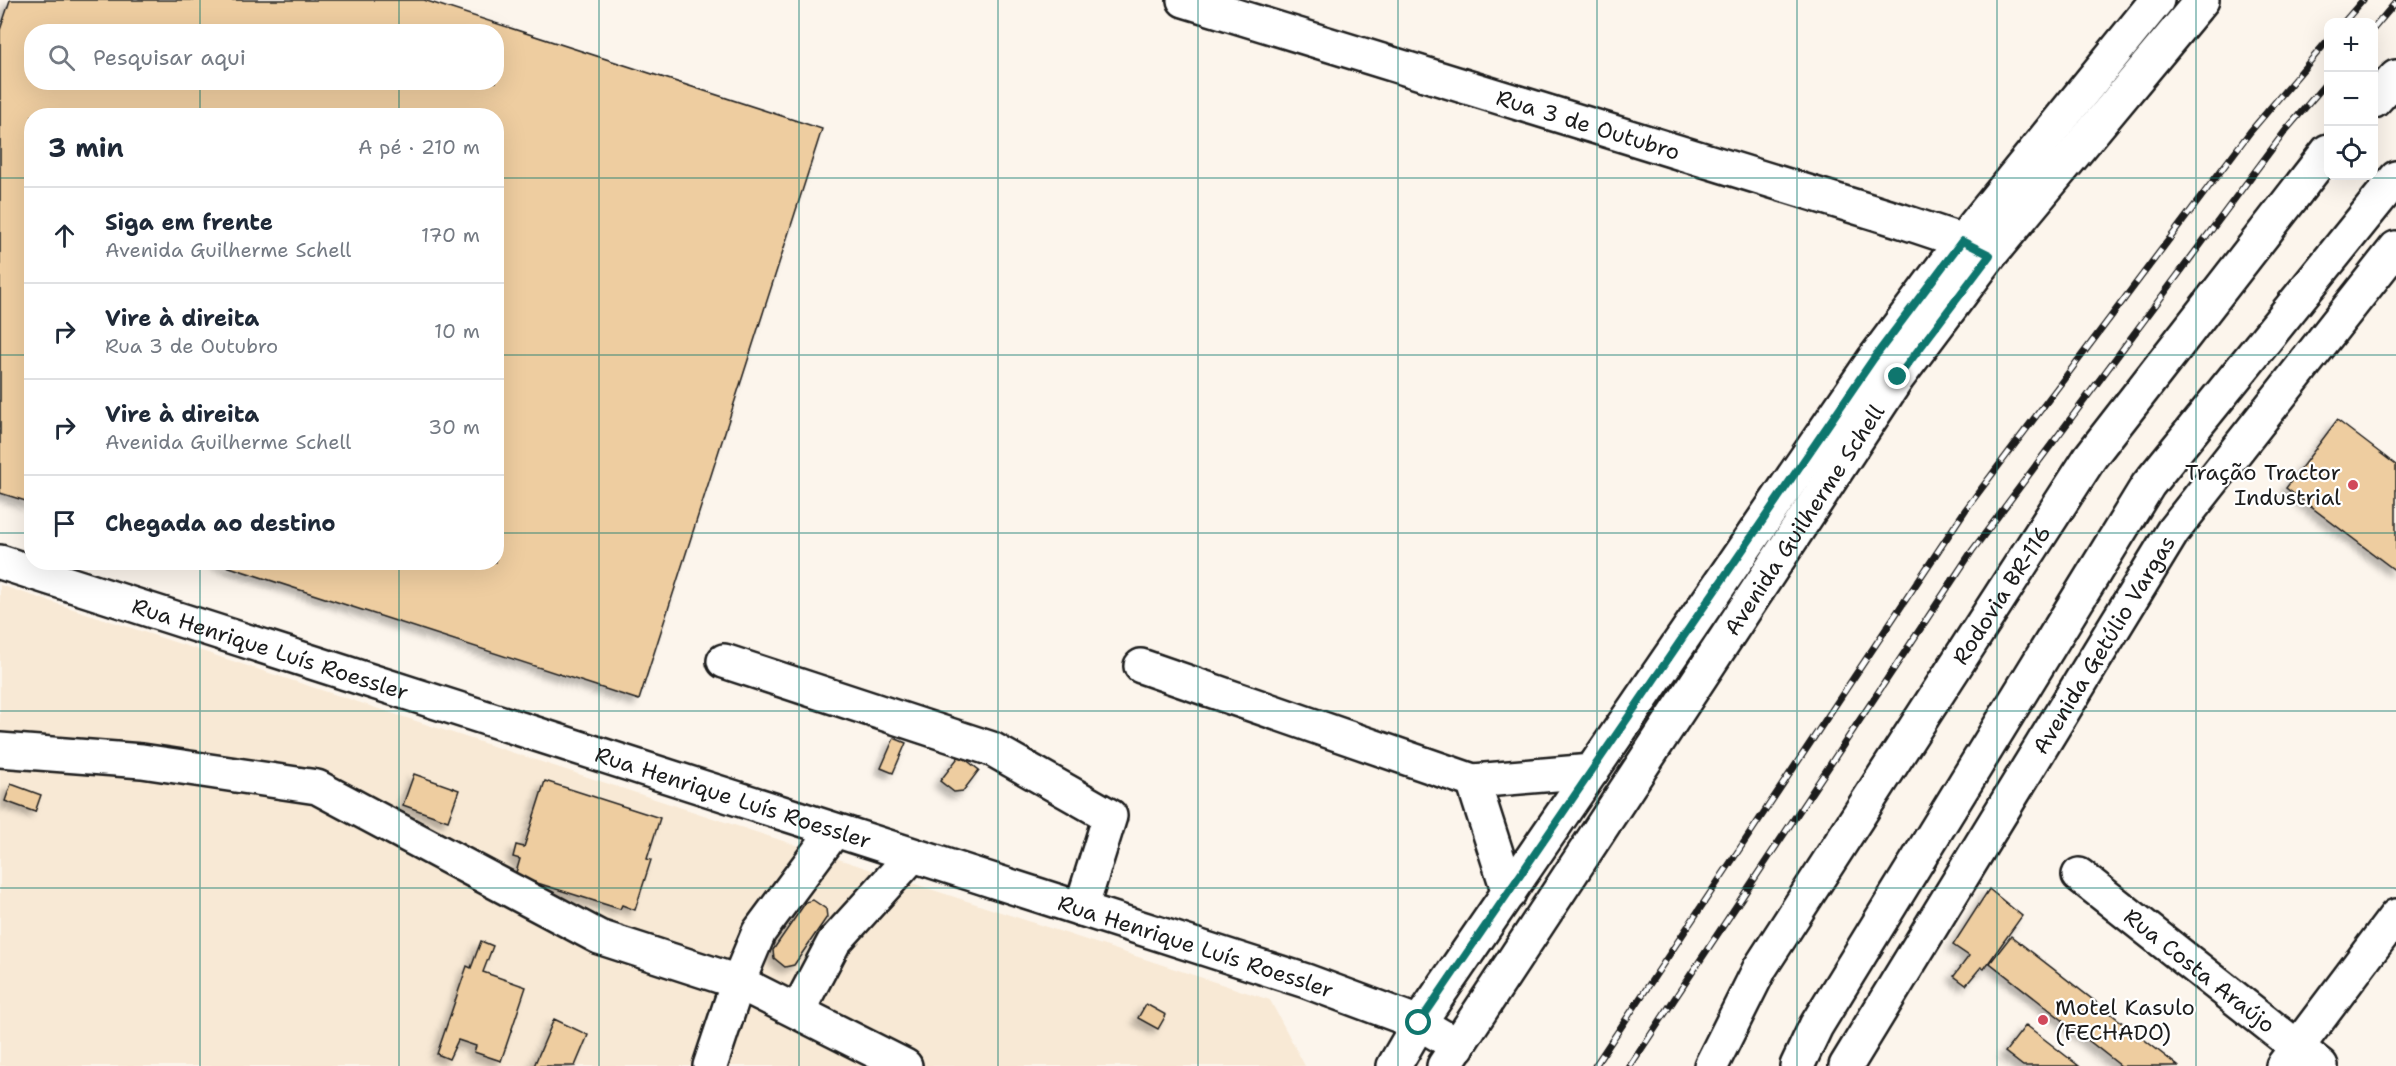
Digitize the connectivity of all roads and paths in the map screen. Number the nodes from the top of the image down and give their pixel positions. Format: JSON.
{"nodes":[{"id":1,"x":1184,"y":0,"type":"edge"},
{"id":2,"x":2157,"y":0,"type":"edge"},
{"id":3,"x":2202,"y":0,"type":"edge"},
{"id":4,"x":2396,"y":77,"type":"edge"},
{"id":5,"x":2378,"y":96,"type":"edge"},
{"id":6,"x":2324,"y":156,"type":"edge"},
{"id":7,"x":2396,"y":178,"type":"edge"},
{"id":8,"x":1976,"y":248,"type":"junction"},
{"id":9,"x":2396,"y":248,"type":"edge"},
{"id":10,"x":2384,"y":279,"type":"edge"},
{"id":11,"x":0,"y":562,"type":"edge"},
{"id":12,"x":24,"y":570,"type":"edge"},
{"id":13,"x":25,"y":570,"type":"edge"},
{"id":14,"x":724,"y":661,"type":"dead end"},
{"id":15,"x":1141,"y":666,"type":"dead end"},
{"id":16,"x":0,"y":750,"type":"edge"},
{"id":17,"x":1592,"y":771,"type":"junction"},
{"id":18,"x":1473,"y":781,"type":"junction"},
{"id":19,"x":834,"y":831,"type":"junction"},
{"id":20,"x":912,"y":855,"type":"junction"},
{"id":21,"x":2079,"y":875,"type":"dead end"},
{"id":22,"x":1509,"y":893,"type":"junction"},
{"id":23,"x":1081,"y":909,"type":"junction"},
{"id":24,"x":2396,"y":916,"type":"edge"},
{"id":25,"x":1760,"y":968,"type":"junction"},
{"id":26,"x":738,"y":982,"type":"junction"},
{"id":27,"x":798,"y":1010,"type":"junction"},
{"id":28,"x":1419,"y":1023,"type":"junction"},
{"id":29,"x":1451,"y":1056,"type":"edge"},
{"id":30,"x":2301,"y":1060,"type":"edge"},
{"id":31,"x":710,"y":1066,"type":"edge"},
{"id":32,"x":905,"y":1066,"type":"edge"},
{"id":33,"x":1394,"y":1066,"type":"edge"},
{"id":34,"x":1696,"y":1066,"type":"edge"},
{"id":35,"x":1712,"y":1066,"type":"edge"},
{"id":36,"x":1797,"y":1066,"type":"edge"},
{"id":37,"x":1846,"y":1066,"type":"edge"}],
"edges":[{"from":1,"to":8,"type":"main road","name":"Rua 3 de Outubro"},
{"from":2,"to":8,"type":"main road","name":"Avenida Guilherme Schell"},
{"from":3,"to":8,"type":"main road","name":"Avenida Guilherme Schell"},
{"from":4,"to":5,"type":"main road"},
{"from":6,"to":25,"type":"main road","name":"Rodovia BR-116"},
{"from":7,"to":36,"type":"main road"},
{"from":8,"to":17,"type":"main road","name":"Avenida Guilherme Schell"},
{"from":8,"to":29,"type":"main road","name":"Avenida Guilherme Schell"},
{"from":9,"to":10,"type":"main road","name":"Avenida Getúlio Vargas"},
{"from":10,"to":37,"type":"main road","name":"Avenida Getúlio Vargas"},
{"from":11,"to":12,"type":"main road","name":"Rua Henrique Luís Roessler"},
{"from":13,"to":19,"type":"main road","name":"Rua Henrique Luís Roessler"},
{"from":14,"to":23,"type":"main road"},
{"from":15,"to":18,"type":"main road"},
{"from":16,"to":26,"type":"main road"},
{"from":17,"to":18,"type":"main road"},
{"from":17,"to":22,"type":"main road","name":"Avenida Guilherme Schell"},
{"from":18,"to":22,"type":"main road"},
{"from":19,"to":20,"type":"main road","name":"Rua Henrique Luís Roessler"},
{"from":19,"to":26,"type":"main road"},
{"from":20,"to":23,"type":"main road","name":"Rua Henrique Luís Roessler"},
{"from":20,"to":27,"type":"main road"},
{"from":21,"to":30,"type":"main road","name":"Rua Costa Araújo"},
{"from":22,"to":28,"type":"main road","name":"Avenida Guilherme Schell"},
{"from":23,"to":28,"type":"main road","name":"Rua Henrique Luís Roessler"},
{"from":24,"to":30,"type":"main road"},
{"from":25,"to":34,"type":"main road"},
{"from":25,"to":35,"type":"main road","name":"Rodovia BR-116"},
{"from":26,"to":27,"type":"main road"},
{"from":26,"to":31,"type":"main road"},
{"from":27,"to":32,"type":"main road"},
{"from":28,"to":29,"type":"main road","name":"Rua Henrique Luís Roessler"},
{"from":28,"to":33,"type":"main road","name":"Avenida Guilherme Schell"}]}
